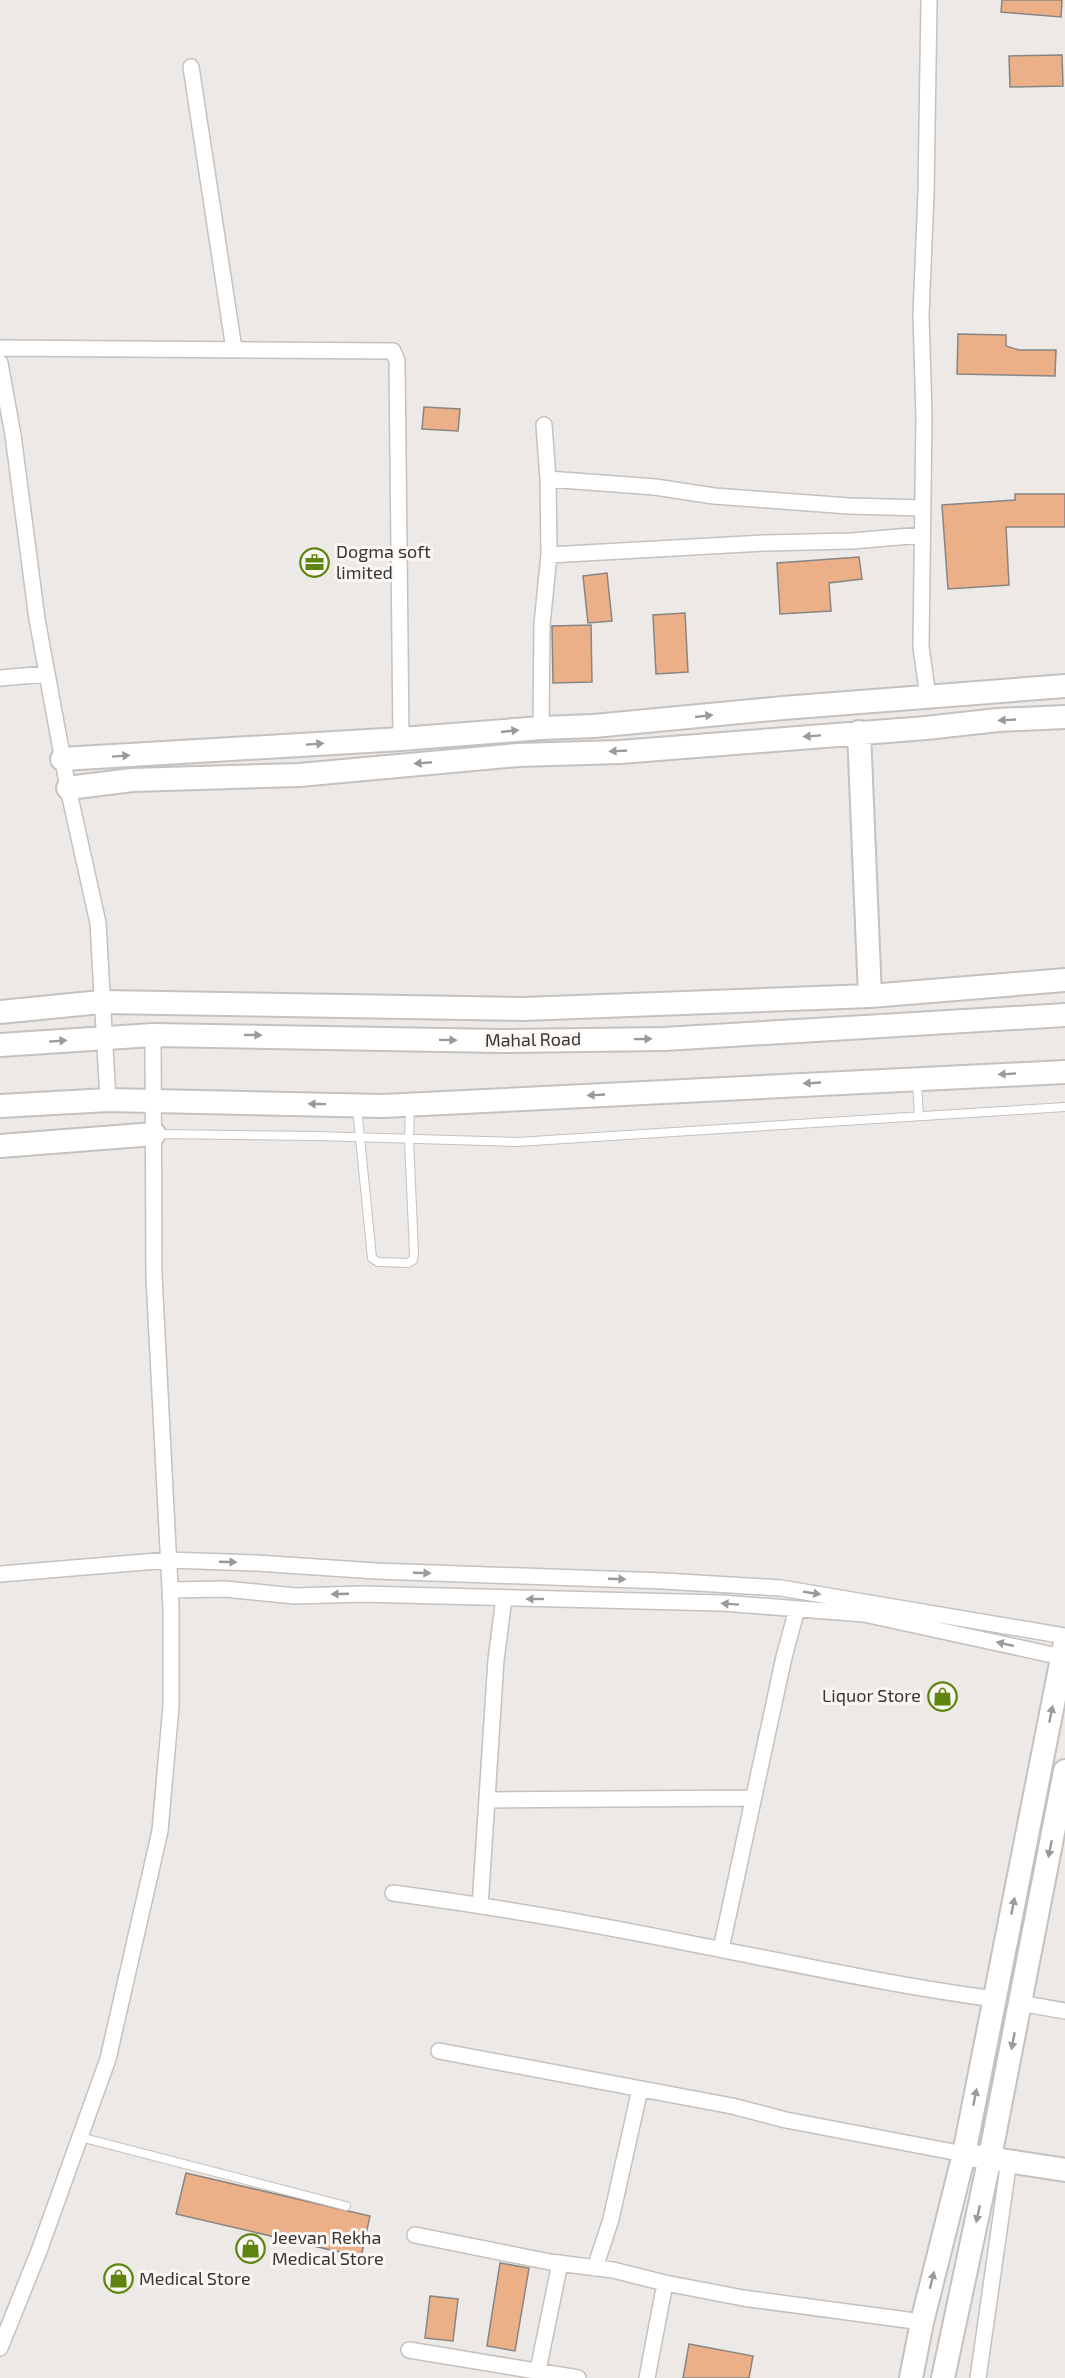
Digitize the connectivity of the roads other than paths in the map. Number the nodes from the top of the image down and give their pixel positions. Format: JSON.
{"nodes":[{"id":1,"x":929,"y":0,"type":"edge"},
{"id":2,"x":191,"y":68,"type":"dead end"},
{"id":3,"x":0,"y":348,"type":"edge"},
{"id":4,"x":234,"y":349,"type":"junction"},
{"id":5,"x":0,"y":363,"type":"edge"},
{"id":6,"x":544,"y":425,"type":"dead end"},
{"id":7,"x":6,"y":435,"type":"edge"},
{"id":8,"x":548,"y":479,"type":"junction"},
{"id":9,"x":922,"y":508,"type":"junction"},
{"id":10,"x":922,"y":535,"type":"junction"},
{"id":11,"x":549,"y":555,"type":"junction"},
{"id":12,"x":47,"y":674,"type":"junction"},
{"id":13,"x":0,"y":678,"type":"edge"},
{"id":14,"x":1065,"y":686,"type":"edge"},
{"id":15,"x":928,"y":697,"type":"junction"},
{"id":16,"x":1065,"y":717,"type":"edge"},
{"id":17,"x":542,"y":728,"type":"junction"},
{"id":18,"x":859,"y":732,"type":"junction"},
{"id":19,"x":401,"y":740,"type":"junction"},
{"id":20,"x":62,"y":759,"type":"junction"},
{"id":21,"x":68,"y":788,"type":"junction"},
{"id":22,"x":1065,"y":980,"type":"edge"},
{"id":23,"x":870,"y":996,"type":"junction"},
{"id":24,"x":101,"y":1002,"type":"junction"},
{"id":25,"x":707,"y":1002,"type":"junction"},
{"id":26,"x":0,"y":1012,"type":"edge"},
{"id":27,"x":1065,"y":1015,"type":"edge"},
{"id":28,"x":153,"y":1035,"type":"junction"},
{"id":29,"x":708,"y":1036,"type":"junction"},
{"id":30,"x":104,"y":1038,"type":"junction"},
{"id":31,"x":0,"y":1045,"type":"edge"},
{"id":32,"x":1065,"y":1072,"type":"edge"},
{"id":33,"x":917,"y":1078,"type":"junction"},
{"id":34,"x":108,"y":1100,"type":"junction"},
{"id":35,"x":155,"y":1100,"type":"junction"},
{"id":36,"x":410,"y":1104,"type":"junction"},
{"id":37,"x":356,"y":1105,"type":"junction"},
{"id":38,"x":0,"y":1106,"type":"edge"},
{"id":39,"x":1065,"y":1107,"type":"edge"},
{"id":40,"x":919,"y":1116,"type":"junction"},
{"id":41,"x":154,"y":1134,"type":"junction"},
{"id":42,"x":359,"y":1138,"type":"junction"},
{"id":43,"x":409,"y":1140,"type":"junction"},
{"id":44,"x":0,"y":1146,"type":"edge"},
{"id":45,"x":169,"y":1560,"type":"junction"},
{"id":46,"x":0,"y":1574,"type":"edge"},
{"id":47,"x":171,"y":1590,"type":"junction"},
{"id":48,"x":504,"y":1598,"type":"junction"},
{"id":49,"x":797,"y":1610,"type":"junction"},
{"id":50,"x":1064,"y":1645,"type":"edge"},
{"id":51,"x":1065,"y":1771,"type":"edge"},
{"id":52,"x":753,"y":1798,"type":"junction"},
{"id":53,"x":488,"y":1800,"type":"junction"},
{"id":54,"x":393,"y":1893,"type":"dead end"},
{"id":55,"x":480,"y":1906,"type":"junction"},
{"id":56,"x":721,"y":1949,"type":"junction"},
{"id":57,"x":995,"y":1999,"type":"junction"},
{"id":58,"x":1020,"y":2003,"type":"junction"},
{"id":59,"x":1065,"y":2011,"type":"edge"},
{"id":60,"x":439,"y":2051,"type":"dead end"},
{"id":61,"x":640,"y":2090,"type":"junction"},
{"id":62,"x":80,"y":2137,"type":"junction"},
{"id":63,"x":964,"y":2154,"type":"junction"},
{"id":64,"x":1000,"y":2159,"type":"junction"},
{"id":65,"x":1065,"y":2170,"type":"edge"},
{"id":66,"x":346,"y":2206,"type":"dead end"},
{"id":67,"x":415,"y":2235,"type":"dead end"},
{"id":68,"x":560,"y":2263,"type":"junction"},
{"id":69,"x":595,"y":2268,"type":"junction"},
{"id":70,"x":665,"y":2283,"type":"junction"},
{"id":71,"x":922,"y":2322,"type":"junction"},
{"id":72,"x":0,"y":2348,"type":"edge"},
{"id":73,"x":410,"y":2350,"type":"dead end"},
{"id":74,"x":538,"y":2370,"type":"junction"},
{"id":75,"x":578,"y":2378,"type":"edge"},
{"id":76,"x":647,"y":2378,"type":"edge"},
{"id":77,"x":911,"y":2378,"type":"edge"},
{"id":78,"x":943,"y":2378,"type":"edge"},
{"id":79,"x":978,"y":2378,"type":"edge"}],
"edges":[{"from":1,"to":9,"type":"street"},
{"from":2,"to":4,"type":"street"},
{"from":3,"to":4,"type":"street"},
{"from":4,"to":19,"type":"street"},
{"from":5,"to":7,"type":"street"},
{"from":6,"to":8,"type":"street"},
{"from":7,"to":12,"type":"street"},
{"from":8,"to":9,"type":"street"},
{"from":8,"to":11,"type":"street"},
{"from":9,"to":10,"type":"street"},
{"from":10,"to":11,"type":"street"},
{"from":10,"to":15,"type":"street"},
{"from":11,"to":17,"type":"street"},
{"from":12,"to":13,"type":"street"},
{"from":12,"to":20,"type":"street"},
{"from":14,"to":15,"type":"main road"},
{"from":17,"to":15,"type":"main road","one_way":true},
{"from":16,"to":18,"type":"main road","one_way":true},
{"from":19,"to":17,"type":"main road","one_way":true},
{"from":18,"to":21,"type":"main road","one_way":true},
{"from":18,"to":23,"type":"main road"},
{"from":20,"to":19,"type":"main road","one_way":true},
{"from":20,"to":21,"type":"street"},
{"from":21,"to":24,"type":"street"},
{"from":22,"to":23,"type":"main road"},
{"from":23,"to":25,"type":"main road"},
{"from":24,"to":25,"type":"main road"},
{"from":24,"to":26,"type":"main road"},
{"from":24,"to":30,"type":"street"},
{"from":25,"to":29,"type":"main road"},
{"from":27,"to":29,"type":"main road","name":"Mahal Road"},
{"from":28,"to":29,"type":"main road","name":"Mahal Road","one_way":true},
{"from":28,"to":30,"type":"main road","name":"Mahal Road"},
{"from":28,"to":35,"type":"street"},
{"from":31,"to":30,"type":"main road","name":"Mahal Road","one_way":true},
{"from":30,"to":34,"type":"street"},
{"from":32,"to":33,"type":"main road","one_way":true},
{"from":33,"to":36,"type":"main road","one_way":true},
{"from":33,"to":40,"type":"lane"},
{"from":34,"to":35,"type":"main road"},
{"from":34,"to":38,"type":"main road"},
{"from":37,"to":35,"type":"main road","one_way":true},
{"from":35,"to":41,"type":"street"},
{"from":36,"to":37,"type":"main road"},
{"from":36,"to":43,"type":"lane"},
{"from":37,"to":42,"type":"lane"},
{"from":39,"to":40,"type":"lane"},
{"from":40,"to":43,"type":"lane"},
{"from":41,"to":42,"type":"lane"},
{"from":41,"to":44,"type":"main road"},
{"from":41,"to":45,"type":"street"},
{"from":42,"to":43,"type":"lane"},
{"from":42,"to":43,"type":"lane"},
{"from":45,"to":46,"type":"street"},
{"from":45,"to":47,"type":"street"},
{"from":45,"to":50,"type":"street","one_way":true},
{"from":48,"to":47,"type":"street","one_way":true},
{"from":47,"to":62,"type":"street"},
{"from":49,"to":48,"type":"street","one_way":true},
{"from":48,"to":53,"type":"street"},
{"from":50,"to":49,"type":"street","one_way":true},
{"from":49,"to":52,"type":"street"},
{"from":57,"to":50,"type":"main road","one_way":true},
{"from":51,"to":58,"type":"main road","one_way":true},
{"from":52,"to":53,"type":"street"},
{"from":52,"to":56,"type":"street"},
{"from":53,"to":55,"type":"street"},
{"from":54,"to":55,"type":"street"},
{"from":55,"to":56,"type":"street"},
{"from":56,"to":57,"type":"street"},
{"from":63,"to":57,"type":"main road","one_way":true},
{"from":58,"to":59,"type":"street"},
{"from":58,"to":64,"type":"main road","one_way":true},
{"from":60,"to":61,"type":"street"},
{"from":61,"to":63,"type":"street"},
{"from":61,"to":69,"type":"street"},
{"from":62,"to":66,"type":"lane"},
{"from":62,"to":72,"type":"street"},
{"from":63,"to":64,"type":"main road"},
{"from":71,"to":63,"type":"main road","one_way":true},
{"from":64,"to":65,"type":"main road"},
{"from":64,"to":78,"type":"main road","one_way":true},
{"from":64,"to":79,"type":"street"},
{"from":67,"to":68,"type":"street"},
{"from":68,"to":69,"type":"street"},
{"from":68,"to":74,"type":"street"},
{"from":69,"to":70,"type":"street"},
{"from":70,"to":71,"type":"street"},
{"from":70,"to":76,"type":"street"},
{"from":71,"to":77,"type":"main road"},
{"from":73,"to":74,"type":"street"},
{"from":74,"to":75,"type":"street"}]}
